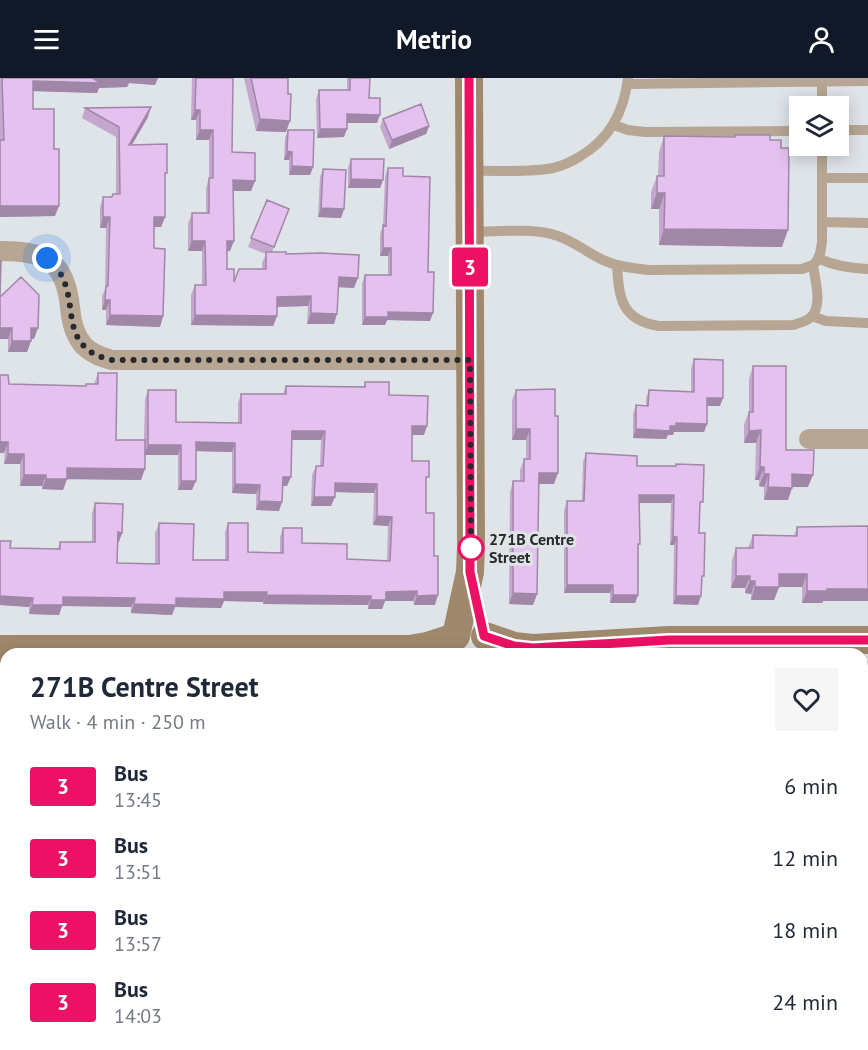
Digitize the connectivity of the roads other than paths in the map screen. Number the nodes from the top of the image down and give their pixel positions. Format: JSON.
{"nodes":[{"id":1,"x":469,"y":78,"type":"edge"},
{"id":2,"x":822,"y":80,"type":"edge"},
{"id":3,"x":628,"y":81,"type":"edge"},
{"id":4,"x":868,"y":81,"type":"edge"},
{"id":5,"x":822,"y":96,"type":"edge"},
{"id":6,"x":614,"y":125,"type":"junction"},
{"id":7,"x":789,"y":130,"type":"edge"},
{"id":8,"x":849,"y":130,"type":"edge"},
{"id":9,"x":868,"y":130,"type":"edge"},
{"id":10,"x":822,"y":156,"type":"edge"},
{"id":11,"x":470,"y":171,"type":"junction"},
{"id":12,"x":822,"y":178,"type":"junction"},
{"id":13,"x":868,"y":178,"type":"edge"},
{"id":14,"x":822,"y":222,"type":"junction"},
{"id":15,"x":868,"y":223,"type":"edge"},
{"id":16,"x":470,"y":232,"type":"junction"},
{"id":17,"x":0,"y":251,"type":"edge"},
{"id":18,"x":816,"y":262,"type":"junction"},
{"id":19,"x":617,"y":265,"type":"junction"},
{"id":20,"x":868,"y":269,"type":"edge"},
{"id":21,"x":812,"y":316,"type":"junction"},
{"id":22,"x":868,"y":323,"type":"edge"},
{"id":23,"x":470,"y":360,"type":"junction"},
{"id":24,"x":868,"y":439,"type":"edge"},
{"id":25,"x":809,"y":440,"type":"dead end"},
{"id":26,"x":470,"y":572,"type":"junction"},
{"id":27,"x":868,"y":640,"type":"edge"},
{"id":28,"x":452,"y":642,"type":"edge"},
{"id":29,"x":488,"y":642,"type":"edge"},
{"id":30,"x":784,"y":647,"type":"edge"},
{"id":31,"x":415,"y":648,"type":"edge"}],
"edges":[{"from":1,"to":11,"type":"street"},
{"from":2,"to":3,"type":"lane"},
{"from":2,"to":4,"type":"lane"},
{"from":2,"to":5,"type":"lane"},
{"from":3,"to":6,"type":"lane"},
{"from":6,"to":7,"type":"lane"},
{"from":6,"to":11,"type":"lane"},
{"from":8,"to":9,"type":"lane"},
{"from":10,"to":12,"type":"lane"},
{"from":11,"to":16,"type":"street"},
{"from":12,"to":13,"type":"lane"},
{"from":12,"to":14,"type":"lane"},
{"from":14,"to":15,"type":"lane"},
{"from":14,"to":18,"type":"lane"},
{"from":16,"to":19,"type":"lane"},
{"from":16,"to":23,"type":"street"},
{"from":17,"to":23,"type":"street"},
{"from":18,"to":19,"type":"lane"},
{"from":18,"to":20,"type":"lane"},
{"from":18,"to":21,"type":"lane"},
{"from":19,"to":21,"type":"lane"},
{"from":21,"to":22,"type":"lane"},
{"from":23,"to":26,"type":"street"},
{"from":24,"to":25,"type":"street"},
{"from":26,"to":28,"type":"street"},
{"from":26,"to":29,"type":"street"},
{"from":27,"to":30,"type":"street"},
{"from":28,"to":29,"type":"street"},
{"from":28,"to":31,"type":"street"},
{"from":29,"to":30,"type":"street"}]}
